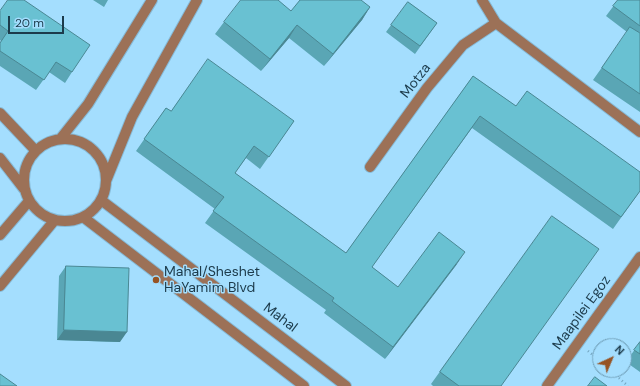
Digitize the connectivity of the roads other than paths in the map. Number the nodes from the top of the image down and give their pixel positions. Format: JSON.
{"nodes":[{"id":1,"x":152,"y":0,"type":"edge"},
{"id":2,"x":197,"y":0,"type":"edge"},
{"id":3,"x":482,"y":0,"type":"edge"},
{"id":4,"x":496,"y":23,"type":"junction"},
{"id":5,"x":0,"y":113,"type":"edge"},
{"id":6,"x":640,"y":132,"type":"edge"},
{"id":7,"x":61,"y":138,"type":"junction"},
{"id":8,"x":35,"y":150,"type":"junction"},
{"id":9,"x":0,"y":158,"type":"edge"},
{"id":10,"x":370,"y":167,"type":"dead end"},
{"id":11,"x":106,"y":180,"type":"junction"},
{"id":12,"x":24,"y":189,"type":"junction"},
{"id":13,"x":102,"y":200,"type":"junction"},
{"id":14,"x":28,"y":201,"type":"junction"},
{"id":15,"x":84,"y":217,"type":"junction"},
{"id":16,"x":54,"y":221,"type":"junction"},
{"id":17,"x":0,"y":235,"type":"edge"},
{"id":18,"x":640,"y":257,"type":"edge"},
{"id":19,"x":0,"y":286,"type":"edge"},
{"id":20,"x":304,"y":386,"type":"edge"},
{"id":21,"x":346,"y":386,"type":"edge"},
{"id":22,"x":547,"y":386,"type":"edge"}],
"edges":[{"from":1,"to":7,"type":"street"},
{"from":2,"to":11,"type":"street"},
{"from":3,"to":4,"type":"street"},
{"from":4,"to":6,"type":"street"},
{"from":4,"to":10,"type":"street","name":"Motza"},
{"from":5,"to":8,"type":"street"},
{"from":7,"to":8,"type":"street"},
{"from":7,"to":11,"type":"street"},
{"from":8,"to":12,"type":"street"},
{"from":9,"to":12,"type":"street"},
{"from":11,"to":13,"type":"street"},
{"from":12,"to":14,"type":"street"},
{"from":13,"to":15,"type":"street"},
{"from":13,"to":21,"type":"street","name":"Mahal"},
{"from":14,"to":16,"type":"street"},
{"from":14,"to":17,"type":"street"},
{"from":15,"to":16,"type":"street"},
{"from":15,"to":20,"type":"street"},
{"from":16,"to":19,"type":"street"},
{"from":18,"to":22,"type":"street","name":"Maapilei Egoz"}]}
